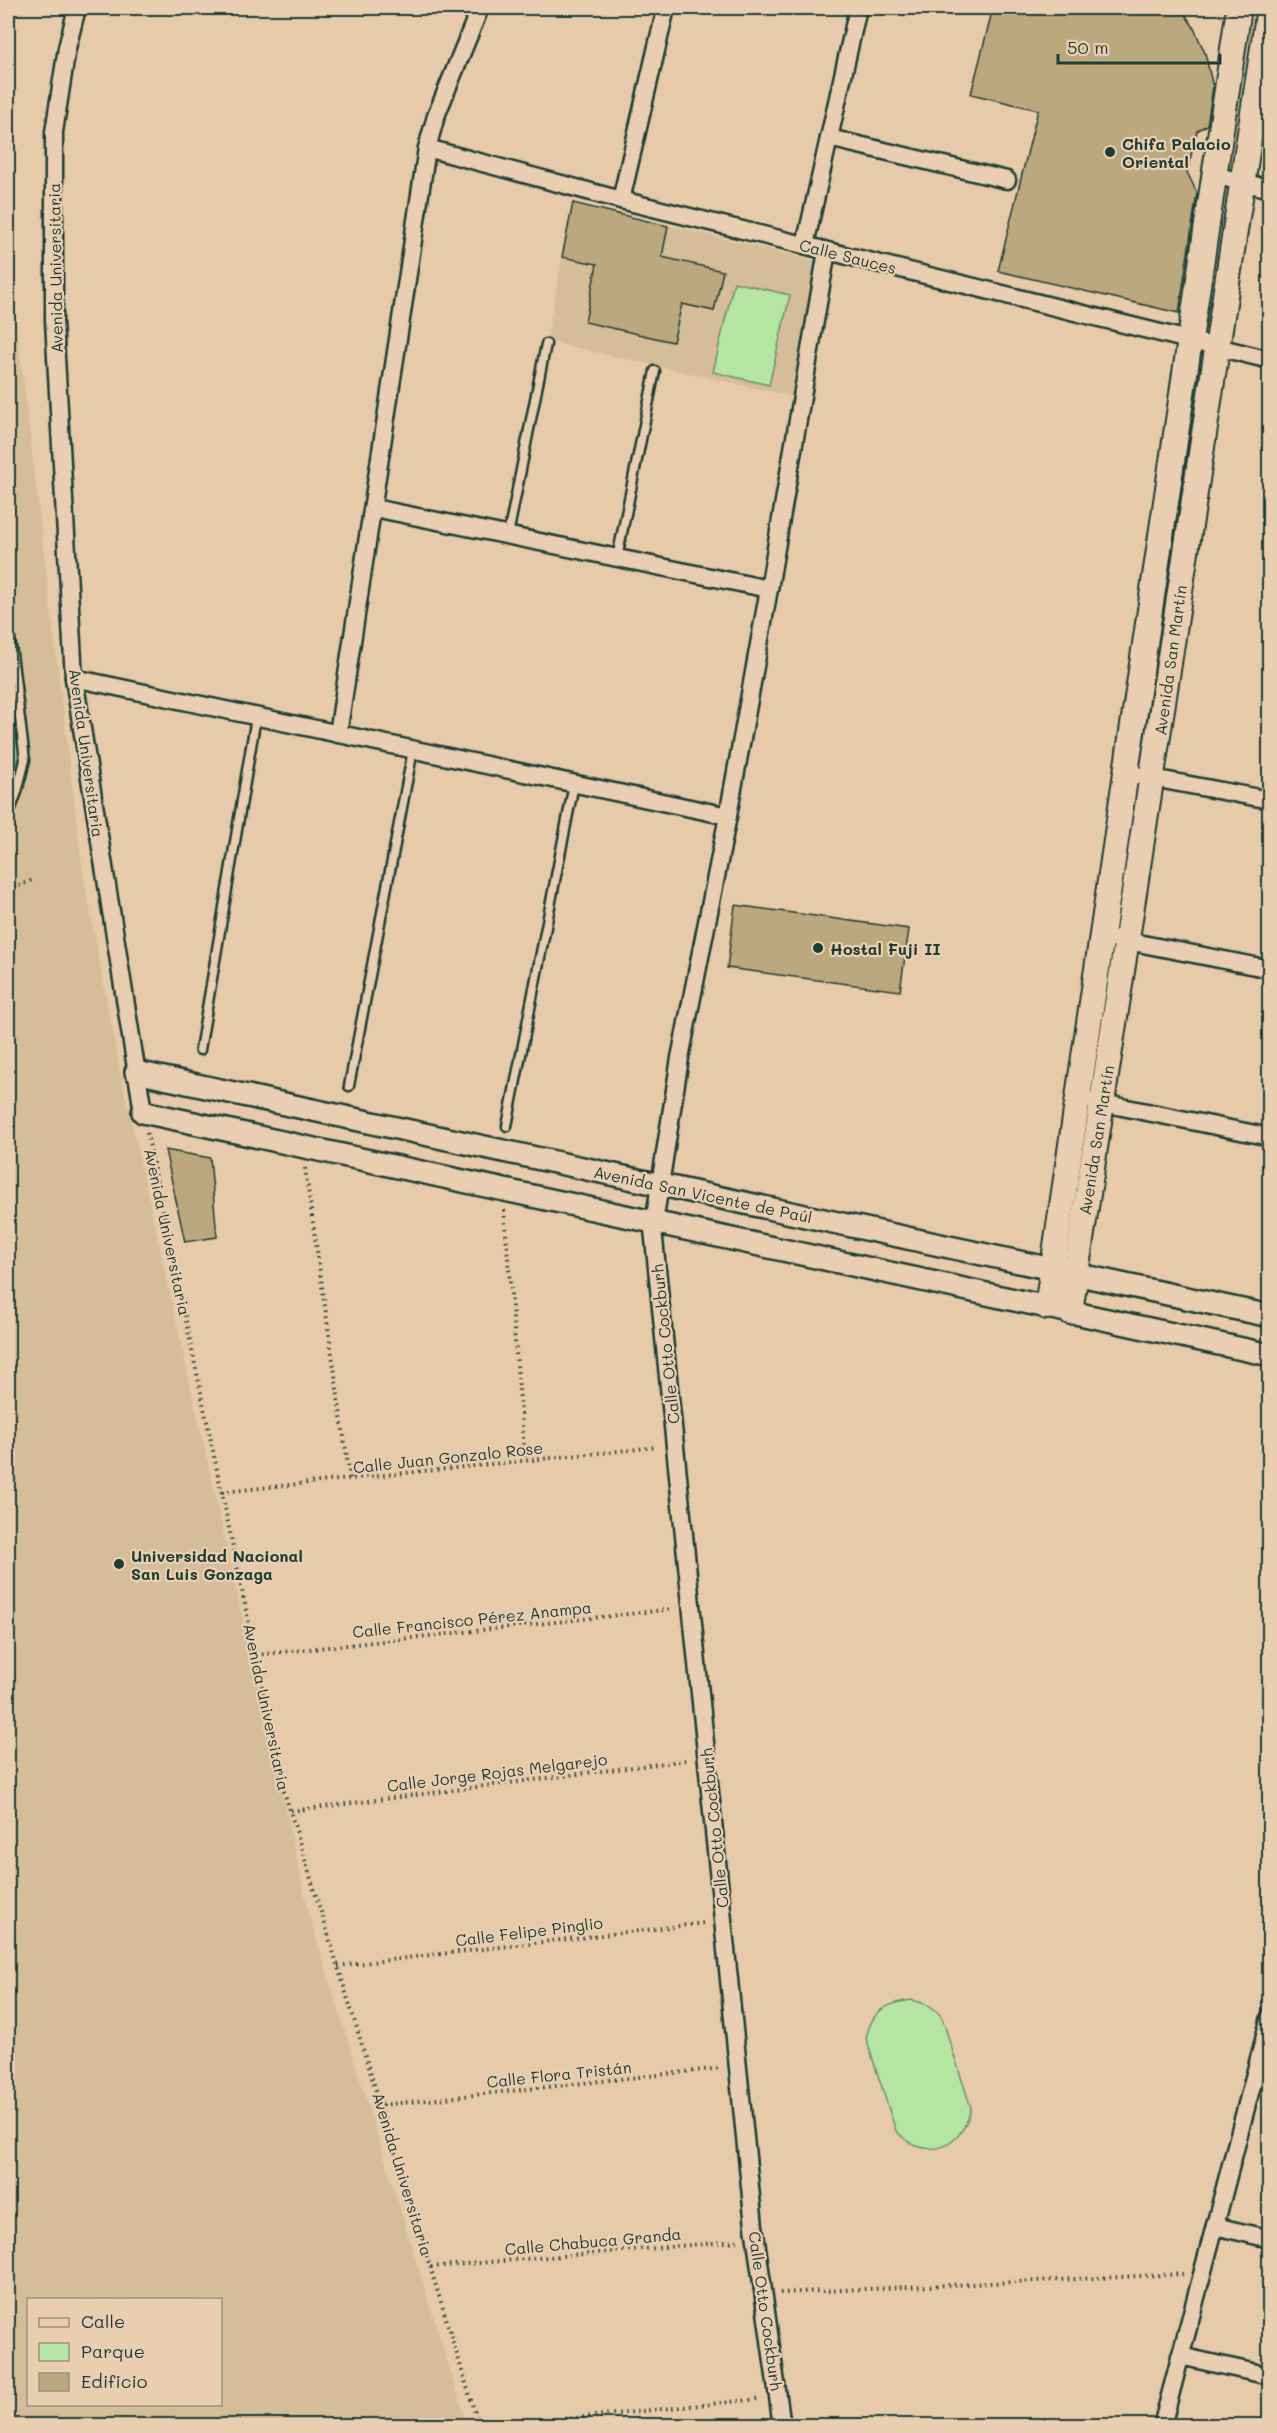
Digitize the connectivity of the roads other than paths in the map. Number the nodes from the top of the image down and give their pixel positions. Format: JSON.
{"nodes":[{"id":1,"x":77,"y":8,"type":"edge"},
{"id":2,"x":480,"y":8,"type":"edge"},
{"id":3,"x":666,"y":8,"type":"edge"},
{"id":4,"x":858,"y":8,"type":"edge"},
{"id":5,"x":1239,"y":8,"type":"edge"},
{"id":6,"x":1269,"y":8,"type":"edge"},
{"id":7,"x":829,"y":138,"type":"junction"},
{"id":8,"x":427,"y":148,"type":"junction"},
{"id":9,"x":1214,"y":175,"type":"junction"},
{"id":10,"x":1007,"y":180,"type":"dead end"},
{"id":11,"x":1242,"y":182,"type":"junction"},
{"id":12,"x":1269,"y":189,"type":"edge"},
{"id":13,"x":621,"y":200,"type":"junction"},
{"id":14,"x":805,"y":245,"type":"junction"},
{"id":15,"x":827,"y":251,"type":"junction"},
{"id":16,"x":1190,"y":340,"type":"junction"},
{"id":17,"x":546,"y":344,"type":"dead end"},
{"id":18,"x":1217,"y":346,"type":"junction"},
{"id":19,"x":1269,"y":360,"type":"edge"},
{"id":20,"x":656,"y":371,"type":"dead end"},
{"id":21,"x":374,"y":508,"type":"junction"},
{"id":22,"x":508,"y":535,"type":"junction"},
{"id":23,"x":617,"y":558,"type":"junction"},
{"id":24,"x":770,"y":589,"type":"junction"},
{"id":25,"x":8,"y":626,"type":"edge"},
{"id":26,"x":74,"y":678,"type":"junction"},
{"id":27,"x":256,"y":717,"type":"junction"},
{"id":28,"x":338,"y":734,"type":"junction"},
{"id":29,"x":413,"y":750,"type":"junction"},
{"id":30,"x":1126,"y":773,"type":"junction"},
{"id":31,"x":1153,"y":778,"type":"junction"},
{"id":32,"x":574,"y":784,"type":"junction"},
{"id":33,"x":1269,"y":800,"type":"edge"},
{"id":34,"x":728,"y":816,"type":"junction"},
{"id":35,"x":8,"y":817,"type":"edge"},
{"id":36,"x":1102,"y":936,"type":"junction"},
{"id":37,"x":1127,"y":941,"type":"junction"},
{"id":38,"x":1269,"y":969,"type":"edge"},
{"id":39,"x":200,"y":1050,"type":"dead end"},
{"id":40,"x":136,"y":1072,"type":"junction"},
{"id":41,"x":349,"y":1086,"type":"dead end"},
{"id":42,"x":1078,"y":1098,"type":"junction"},
{"id":43,"x":1102,"y":1103,"type":"junction"},
{"id":44,"x":143,"y":1112,"type":"joint"},
{"id":45,"x":507,"y":1126,"type":"dead end"},
{"id":46,"x":1269,"y":1137,"type":"edge"},
{"id":47,"x":1064,"y":1272,"type":"junction"},
{"id":48,"x":1058,"y":1309,"type":"junction"},
{"id":49,"x":1269,"y":1316,"type":"edge"},
{"id":50,"x":1269,"y":1355,"type":"edge"},
{"id":51,"x":1269,"y":2017,"type":"edge"},
{"id":52,"x":1263,"y":2068,"type":"edge"},
{"id":53,"x":1215,"y":2226,"type":"junction"},
{"id":54,"x":1269,"y":2239,"type":"edge"},
{"id":55,"x":1180,"y":2356,"type":"junction"},
{"id":56,"x":1269,"y":2376,"type":"edge"},
{"id":57,"x":782,"y":2426,"type":"edge"},
{"id":58,"x":1162,"y":2426,"type":"edge"}],
"edges":[{"from":1,"to":26,"type":"street","name":"Avenida Universitaria"},
{"from":2,"to":8,"type":"street"},
{"from":3,"to":13,"type":"street"},
{"from":4,"to":7,"type":"street"},
{"from":5,"to":9,"type":"main road","name":"Avenida San Martín"},
{"from":6,"to":11,"type":"main road","name":"Avenida San Martín"},
{"from":7,"to":10,"type":"street"},
{"from":7,"to":14,"type":"street"},
{"from":8,"to":13,"type":"street","name":"Calle Sauces"},
{"from":8,"to":21,"type":"street"},
{"from":9,"to":11,"type":"street"},
{"from":9,"to":16,"type":"main road","name":"Avenida San Martín"},
{"from":11,"to":12,"type":"street"},
{"from":11,"to":18,"type":"main road","name":"Avenida San Martín"},
{"from":13,"to":14,"type":"street","name":"Calle Sauces"},
{"from":14,"to":15,"type":"street","name":"Calle Sauces"},
{"from":15,"to":16,"type":"street","name":"Calle Sauces"},
{"from":15,"to":24,"type":"street","name":"Calle Otto Cockburh"},
{"from":16,"to":18,"type":"street","name":"Calle Sauces"},
{"from":16,"to":30,"type":"main road","name":"Avenida San Martín"},
{"from":17,"to":22,"type":"lane"},
{"from":18,"to":19,"type":"street","name":"Calle Sauces"},
{"from":18,"to":31,"type":"main road","name":"Avenida San Martín"},
{"from":20,"to":23,"type":"lane"},
{"from":21,"to":22,"type":"street"},
{"from":21,"to":28,"type":"street"},
{"from":22,"to":23,"type":"street"},
{"from":23,"to":24,"type":"street"},
{"from":24,"to":34,"type":"street","name":"Calle Otto Cockburh"},
{"from":25,"to":35,"type":"lane"},
{"from":26,"to":27,"type":"street"},
{"from":26,"to":40,"type":"street","name":"Avenida Universitaria"},
{"from":27,"to":28,"type":"street"},
{"from":27,"to":39,"type":"lane"},
{"from":28,"to":29,"type":"street"},
{"from":29,"to":32,"type":"street"},
{"from":29,"to":41,"type":"lane"},
{"from":30,"to":31,"type":"street"},
{"from":30,"to":36,"type":"main road","name":"Avenida San Martín"},
{"from":31,"to":33,"type":"street"},
{"from":31,"to":37,"type":"main road","name":"Avenida San Martín"},
{"from":32,"to":34,"type":"street"},
{"from":32,"to":45,"type":"lane"},
{"from":34,"to":57,"type":"street","name":"Calle Otto Cockburh"},
{"from":36,"to":37,"type":"street"},
{"from":36,"to":42,"type":"main road","name":"Avenida San Martín"},
{"from":37,"to":38,"type":"street"},
{"from":37,"to":43,"type":"main road","name":"Avenida San Martín"},
{"from":40,"to":44,"type":"street","name":"Avenida Universitaria"},
{"from":40,"to":47,"type":"street","name":"Avenida San Vicente de Paúl"},
{"from":42,"to":43,"type":"street"},
{"from":42,"to":47,"type":"main road","name":"Avenida San Martín"},
{"from":43,"to":46,"type":"street"},
{"from":43,"to":47,"type":"main road","name":"Avenida San Martín"},
{"from":44,"to":48,"type":"street"},
{"from":47,"to":48,"type":"main road","name":"Avenida San Martín"},
{"from":47,"to":49,"type":"street","name":"Avenida San Vicente de Paúl"},
{"from":48,"to":50,"type":"street"},
{"from":51,"to":52,"type":"street"},
{"from":52,"to":53,"type":"street"},
{"from":53,"to":54,"type":"street"},
{"from":53,"to":55,"type":"street"},
{"from":55,"to":56,"type":"street"},
{"from":55,"to":58,"type":"street"}]}
